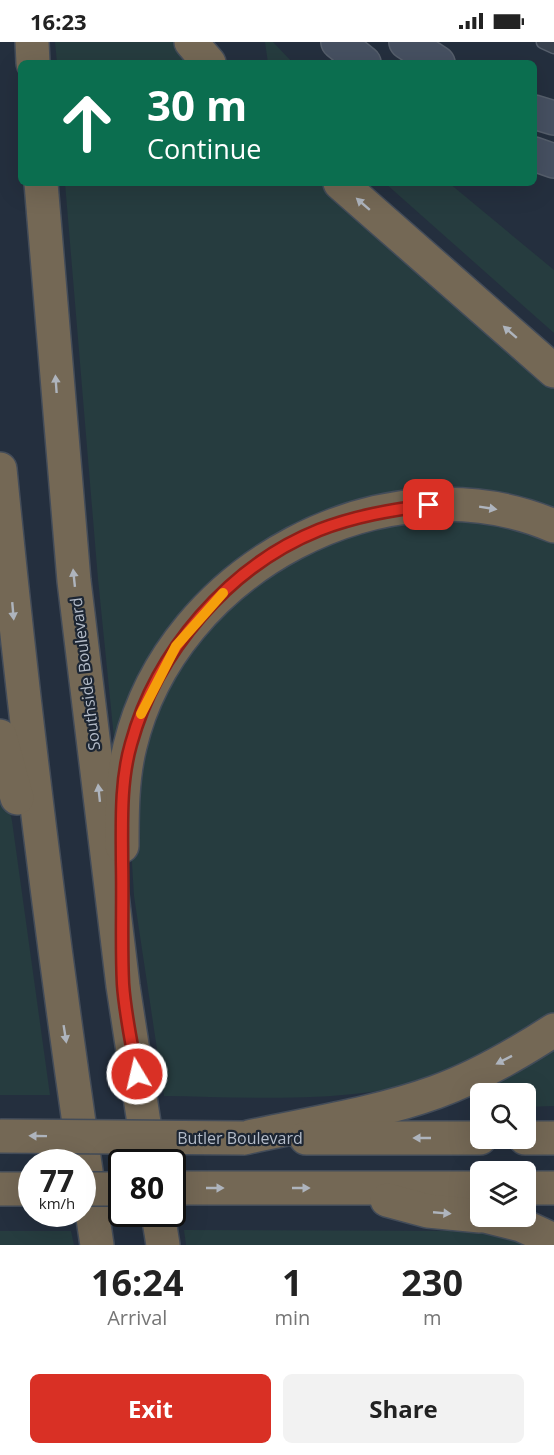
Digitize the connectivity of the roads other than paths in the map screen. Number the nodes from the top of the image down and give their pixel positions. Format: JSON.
{"nodes":[{"id":1,"x":32,"y":42,"type":"edge"},
{"id":2,"x":191,"y":42,"type":"edge"},
{"id":3,"x":338,"y":42,"type":"edge"},
{"id":4,"x":406,"y":42,"type":"edge"},
{"id":5,"x":543,"y":42,"type":"edge"},
{"id":6,"x":554,"y":47,"type":"edge"},
{"id":7,"x":33,"y":60,"type":"edge"},
{"id":8,"x":206,"y":60,"type":"edge"},
{"id":9,"x":359,"y":60,"type":"edge"},
{"id":10,"x":433,"y":60,"type":"edge"},
{"id":11,"x":537,"y":113,"type":"edge"},
{"id":12,"x":554,"y":118,"type":"edge"},
{"id":13,"x":537,"y":155,"type":"edge"},
{"id":14,"x":554,"y":161,"type":"edge"},
{"id":15,"x":41,"y":186,"type":"edge"},
{"id":16,"x":342,"y":186,"type":"edge"},
{"id":17,"x":554,"y":371,"type":"edge"},
{"id":18,"x":0,"y":469,"type":"edge"},
{"id":19,"x":554,"y":526,"type":"edge"},
{"id":20,"x":0,"y":736,"type":"edge"},
{"id":21,"x":123,"y":986,"type":"junction"},
{"id":22,"x":59,"y":995,"type":"junction"},
{"id":23,"x":554,"y":1030,"type":"edge"},
{"id":24,"x":0,"y":1136,"type":"edge"},
{"id":25,"x":244,"y":1138,"type":"junction"},
{"id":26,"x":470,"y":1138,"type":"edge"},
{"id":27,"x":536,"y":1138,"type":"edge"},
{"id":28,"x":554,"y":1138,"type":"edge"},
{"id":29,"x":148,"y":1149,"type":"edge"},
{"id":30,"x":186,"y":1188,"type":"edge"},
{"id":31,"x":470,"y":1188,"type":"edge"},
{"id":32,"x":536,"y":1188,"type":"edge"},
{"id":33,"x":554,"y":1188,"type":"edge"},
{"id":34,"x":0,"y":1189,"type":"edge"},
{"id":35,"x":18,"y":1189,"type":"edge"},
{"id":36,"x":345,"y":1189,"type":"junction"},
{"id":37,"x":470,"y":1215,"type":"edge"},
{"id":38,"x":160,"y":1227,"type":"edge"},
{"id":39,"x":525,"y":1227,"type":"edge"},
{"id":40,"x":554,"y":1240,"type":"edge"},
{"id":41,"x":98,"y":1245,"type":"edge"},
{"id":42,"x":162,"y":1245,"type":"edge"}],
"edges":[{"from":1,"to":7,"type":"highway"},
{"from":2,"to":8,"type":"highway"},
{"from":3,"to":9,"type":"main road"},
{"from":4,"to":10,"type":"main road"},
{"from":5,"to":6,"type":"lane"},
{"from":11,"to":12,"type":"main road"},
{"from":13,"to":14,"type":"main road"},
{"from":21,"to":15,"type":"highway","name":"Southside Boulevard","one_way":true},
{"from":17,"to":16,"type":"highway","one_way":true},
{"from":18,"to":22,"type":"highway","one_way":true},
{"from":21,"to":19,"type":"highway","one_way":true},
{"from":20,"to":22,"type":"highway"},
{"from":21,"to":29,"type":"highway","name":"Southside Boulevard"},
{"from":22,"to":41,"type":"highway","one_way":true},
{"from":23,"to":25,"type":"highway","one_way":true},
{"from":25,"to":24,"type":"highway","name":"Butler Boulevard","one_way":true,"bridge":true},
{"from":26,"to":25,"type":"highway","name":"Butler Boulevard","one_way":true},
{"from":27,"to":28,"type":"highway"},
{"from":30,"to":36,"type":"highway","one_way":true},
{"from":31,"to":36,"type":"highway"},
{"from":32,"to":33,"type":"highway"},
{"from":34,"to":35,"type":"highway"},
{"from":36,"to":37,"type":"highway","one_way":true},
{"from":38,"to":42,"type":"highway"},
{"from":39,"to":40,"type":"highway"}]}
